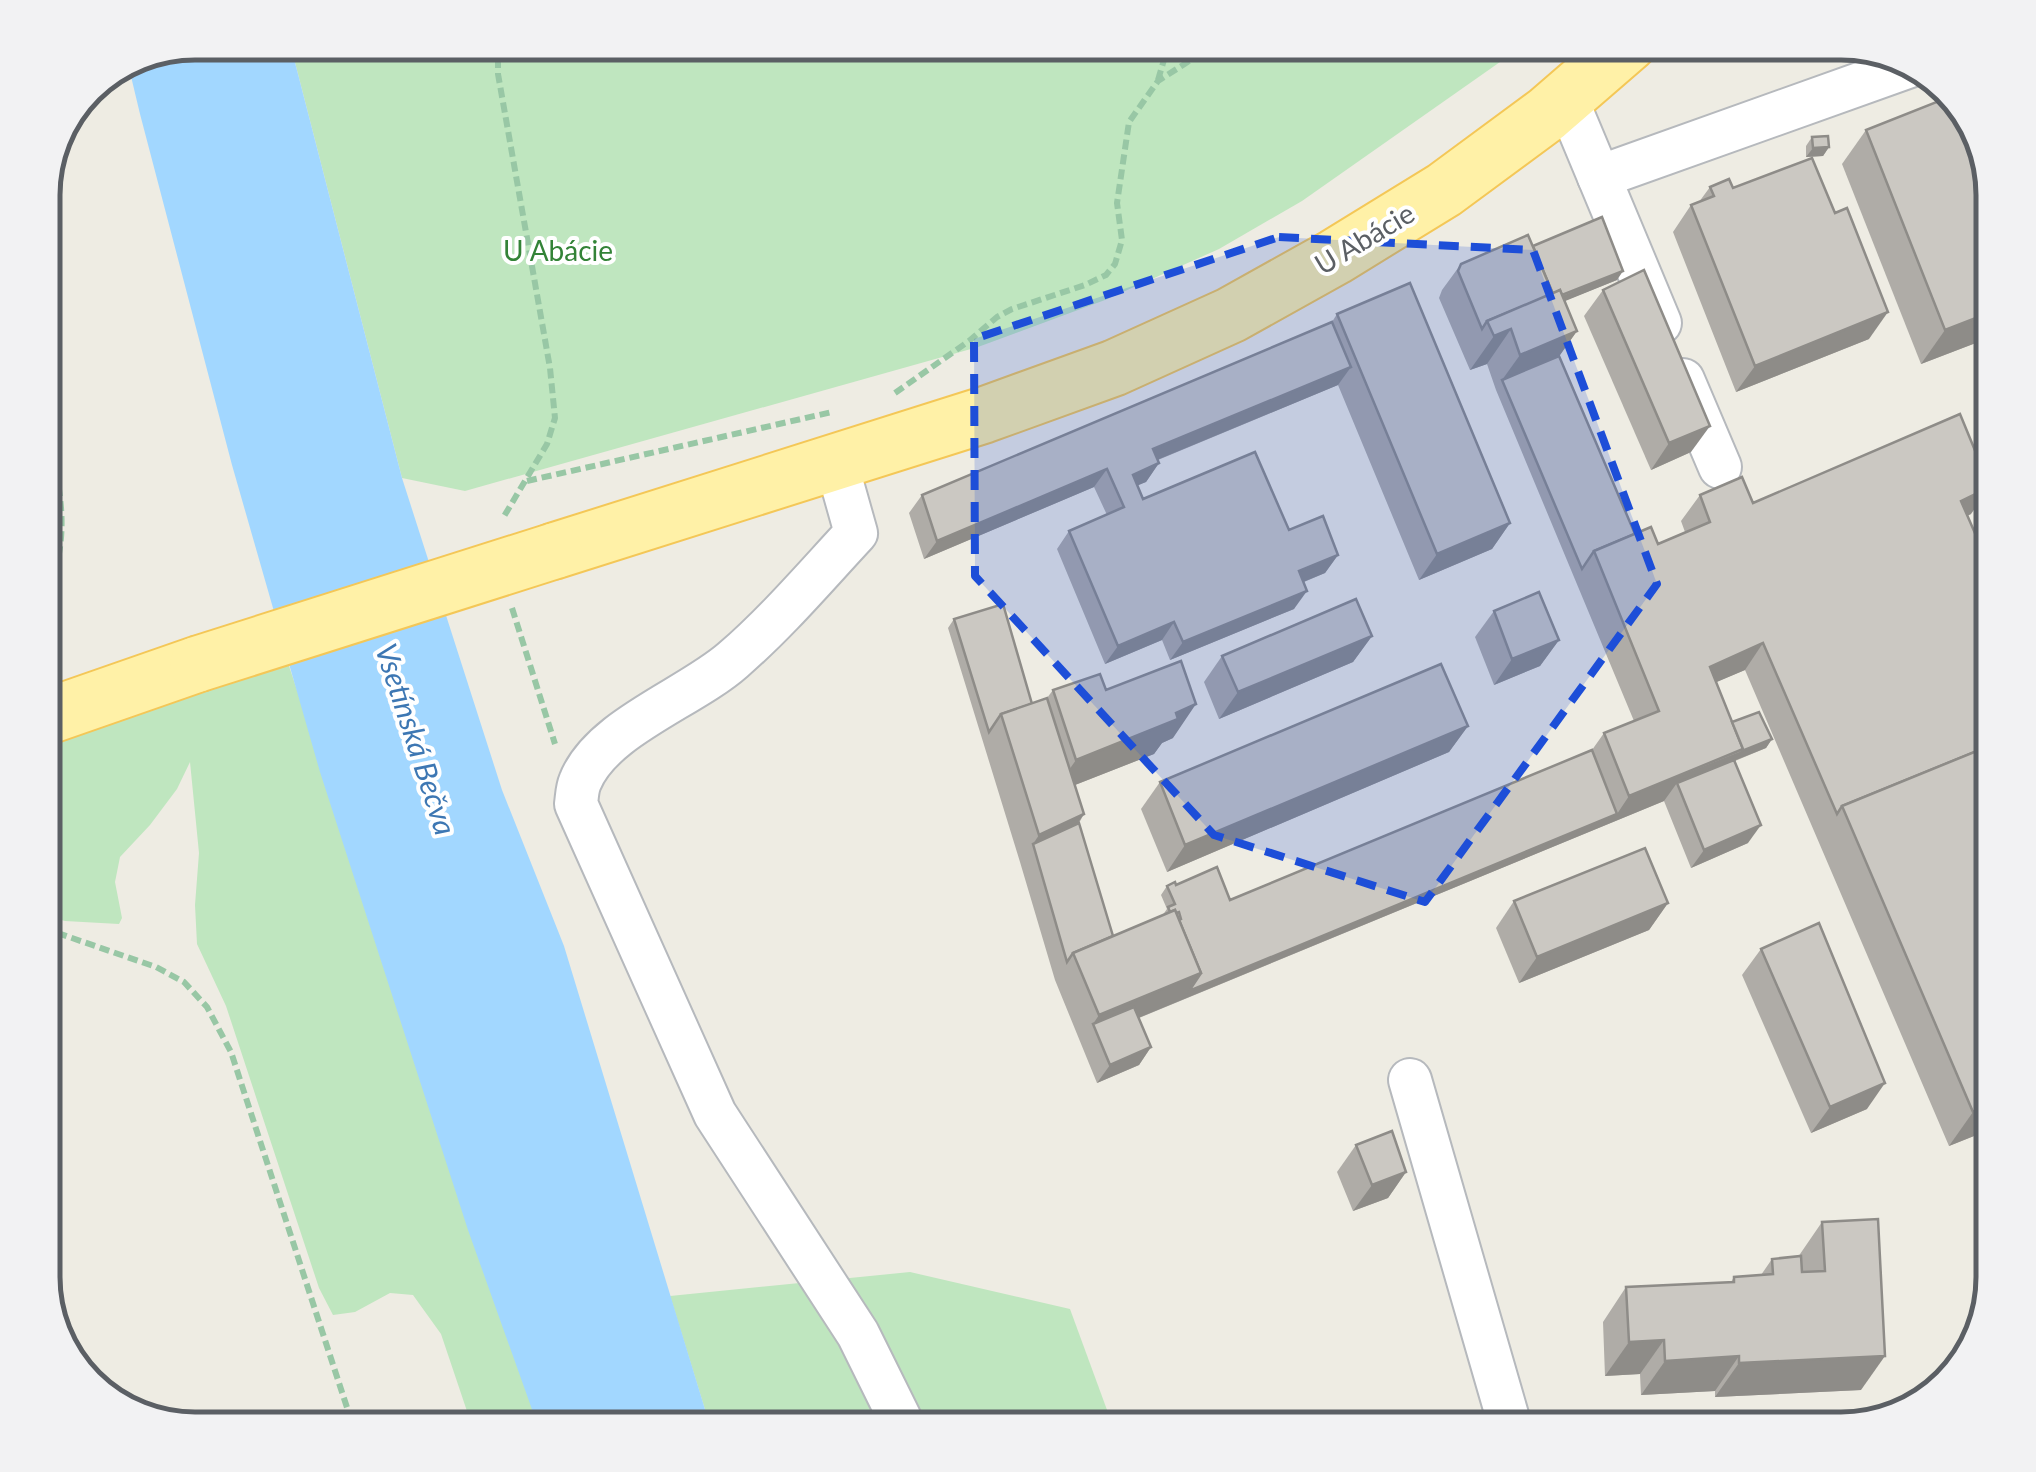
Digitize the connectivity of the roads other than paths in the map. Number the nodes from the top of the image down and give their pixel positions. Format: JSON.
{"nodes":[{"id":1,"x":1609,"y":60,"type":"edge"},
{"id":2,"x":1895,"y":71,"type":"edge"},
{"id":3,"x":1566,"y":98,"type":"junction"},
{"id":4,"x":1599,"y":177,"type":"junction"},
{"id":5,"x":836,"y":462,"type":"junction"},
{"id":6,"x":1720,"y":467,"type":"dead end"},
{"id":7,"x":60,"y":712,"type":"edge"},
{"id":8,"x":1410,"y":1080,"type":"dead end"},
{"id":9,"x":896,"y":1412,"type":"edge"},
{"id":10,"x":1506,"y":1412,"type":"edge"}],
"edges":[{"from":1,"to":3,"type":"main road","name":"U Abácie"},
{"from":2,"to":4,"type":"lane"},
{"from":3,"to":4,"type":"lane"},
{"from":3,"to":5,"type":"main road","name":"U Abácie"},
{"from":4,"to":6,"type":"lane"},
{"from":5,"to":7,"type":"main road","name":"U Abácie","bridge":true},
{"from":5,"to":9,"type":"lane"},
{"from":8,"to":10,"type":"lane"}]}
